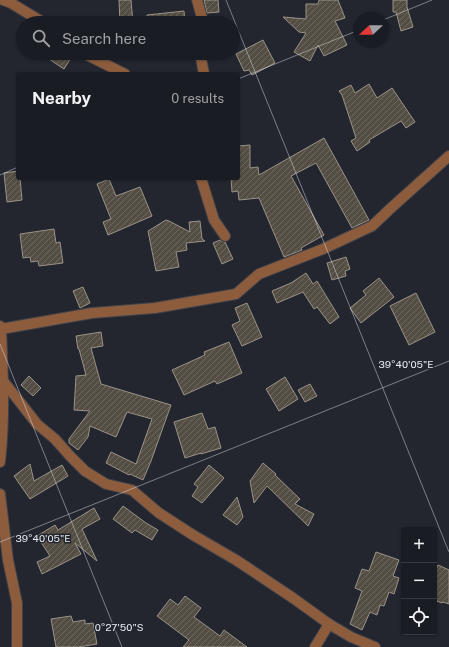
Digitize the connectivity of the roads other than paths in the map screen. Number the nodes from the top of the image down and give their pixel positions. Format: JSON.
{"nodes":[{"id":1,"x":3,"y":0,"type":"edge"},
{"id":2,"x":197,"y":0,"type":"edge"},
{"id":3,"x":32,"y":16,"type":"edge"},
{"id":4,"x":201,"y":16,"type":"edge"},
{"id":5,"x":97,"y":60,"type":"edge"},
{"id":6,"x":201,"y":60,"type":"edge"},
{"id":7,"x":121,"y":72,"type":"edge"},
{"id":8,"x":204,"y":72,"type":"edge"},
{"id":9,"x":449,"y":156,"type":"edge"},
{"id":10,"x":202,"y":180,"type":"edge"},
{"id":11,"x":225,"y":236,"type":"dead end"},
{"id":12,"x":1,"y":327,"type":"edge"},
{"id":13,"x":4,"y":382,"type":"junction"},
{"id":14,"x":0,"y":462,"type":"edge"},
{"id":15,"x":0,"y":494,"type":"edge"},
{"id":16,"x":2,"y":526,"type":"edge"},
{"id":17,"x":329,"y":624,"type":"junction"},
{"id":18,"x":17,"y":647,"type":"edge"},
{"id":19,"x":315,"y":647,"type":"edge"},
{"id":20,"x":375,"y":647,"type":"edge"}],
"edges":[{"from":1,"to":3,"type":"street"},
{"from":2,"to":4,"type":"street"},
{"from":5,"to":7,"type":"street"},
{"from":6,"to":8,"type":"street"},
{"from":9,"to":12,"type":"street"},
{"from":10,"to":11,"type":"street"},
{"from":12,"to":13,"type":"street"},
{"from":13,"to":14,"type":"street"},
{"from":13,"to":17,"type":"street"},
{"from":15,"to":16,"type":"street"},
{"from":16,"to":18,"type":"street"},
{"from":17,"to":19,"type":"street"},
{"from":17,"to":20,"type":"street"}]}
